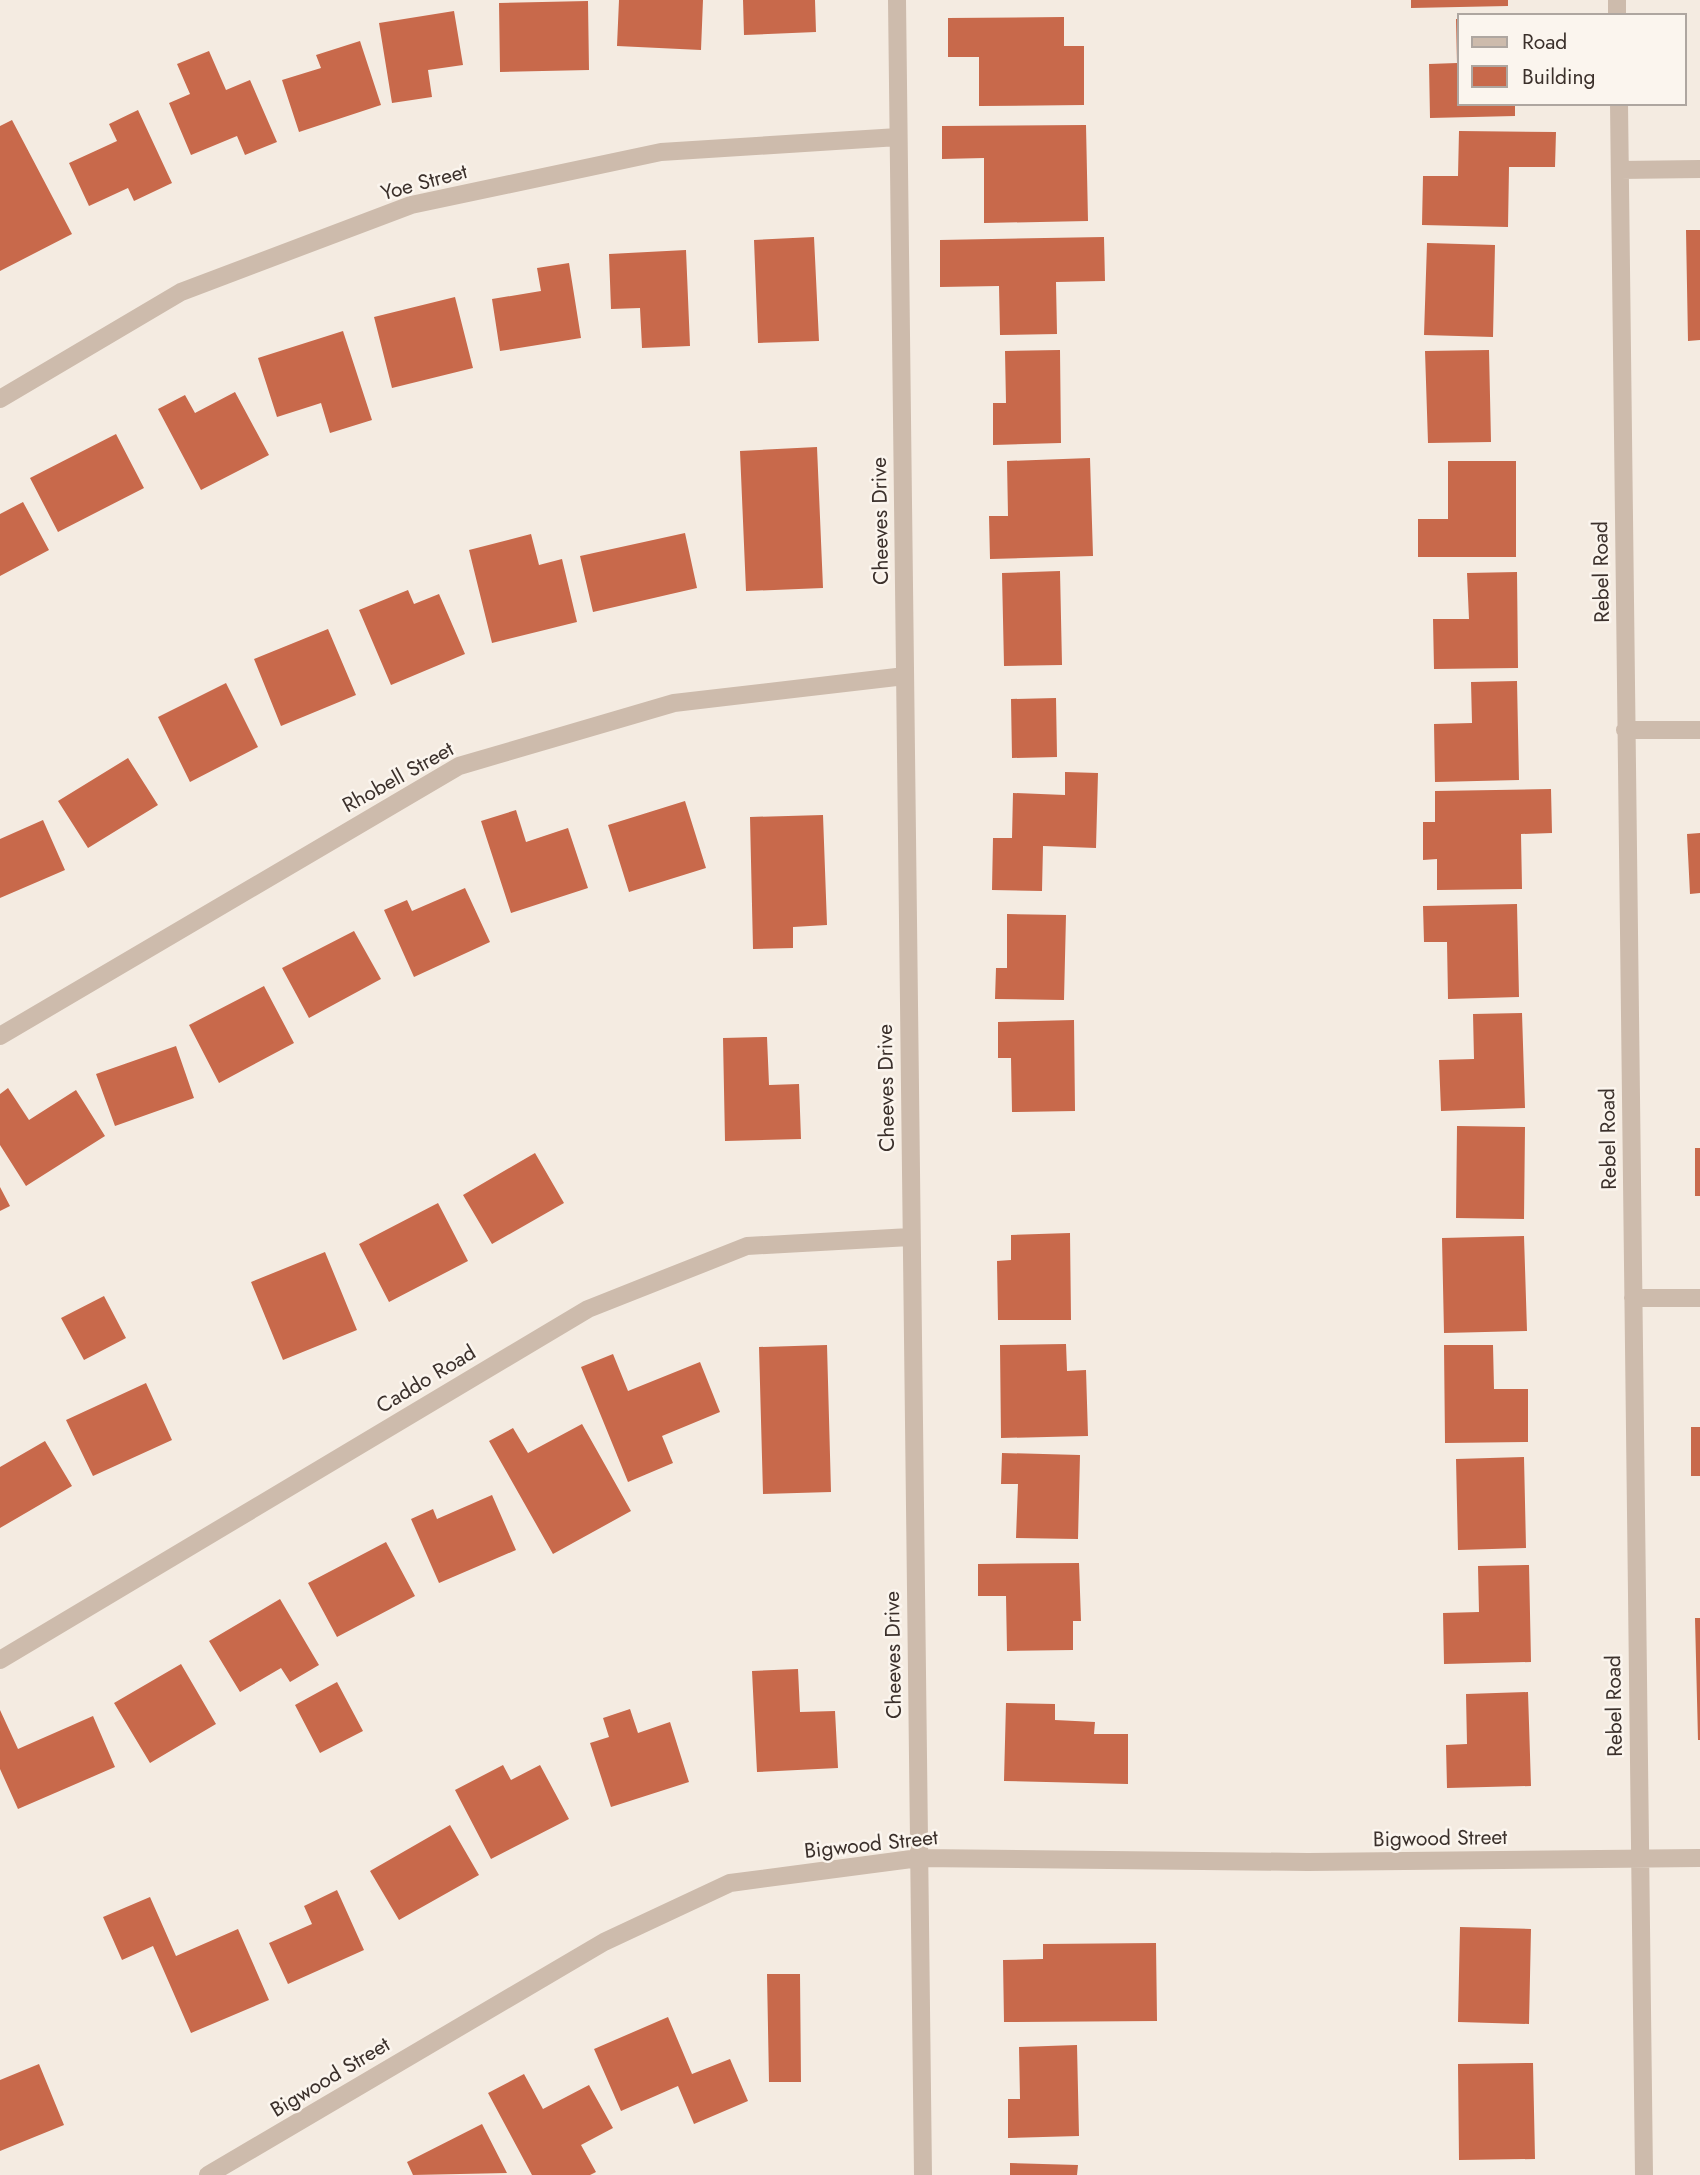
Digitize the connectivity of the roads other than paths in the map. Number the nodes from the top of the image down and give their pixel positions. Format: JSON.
{"nodes":[{"id":1,"x":897,"y":0,"type":"edge"},
{"id":2,"x":1619,"y":105,"type":"edge"},
{"id":3,"x":898,"y":137,"type":"junction"},
{"id":4,"x":1700,"y":169,"type":"edge"},
{"id":5,"x":1620,"y":170,"type":"junction"},
{"id":6,"x":0,"y":399,"type":"edge"},
{"id":7,"x":905,"y":676,"type":"junction"},
{"id":8,"x":1625,"y":730,"type":"junction"},
{"id":9,"x":1700,"y":730,"type":"edge"},
{"id":10,"x":0,"y":1036,"type":"edge"},
{"id":11,"x":910,"y":1237,"type":"junction"},
{"id":12,"x":1633,"y":1298,"type":"junction"},
{"id":13,"x":1700,"y":1298,"type":"edge"},
{"id":14,"x":0,"y":1660,"type":"edge"},
{"id":15,"x":919,"y":1858,"type":"junction"},
{"id":16,"x":1700,"y":1858,"type":"edge"},
{"id":17,"x":1639,"y":1859,"type":"junction"},
{"id":18,"x":208,"y":2175,"type":"edge"},
{"id":19,"x":923,"y":2175,"type":"edge"},
{"id":20,"x":1644,"y":2175,"type":"edge"}],
"edges":[{"from":1,"to":3,"type":"street","name":"Cheeves Drive"},
{"from":2,"to":5,"type":"street","name":"Rebel Road"},
{"from":3,"to":6,"type":"street","name":"Yoe Street"},
{"from":3,"to":7,"type":"street","name":"Cheeves Drive"},
{"from":4,"to":5,"type":"street"},
{"from":5,"to":8,"type":"street","name":"Rebel Road"},
{"from":7,"to":10,"type":"street","name":"Rhobell Street"},
{"from":7,"to":11,"type":"street","name":"Cheeves Drive"},
{"from":8,"to":9,"type":"street"},
{"from":8,"to":12,"type":"street","name":"Rebel Road"},
{"from":11,"to":14,"type":"street","name":"Caddo Road"},
{"from":11,"to":15,"type":"street","name":"Cheeves Drive"},
{"from":12,"to":13,"type":"street"},
{"from":12,"to":17,"type":"street","name":"Rebel Road"},
{"from":15,"to":17,"type":"street","name":"Bigwood Street"},
{"from":15,"to":18,"type":"street","name":"Bigwood Street"},
{"from":15,"to":19,"type":"street","name":"Cheeves Drive"},
{"from":16,"to":17,"type":"street","name":"Bigwood Street"},
{"from":17,"to":20,"type":"street","name":"Rebel Road"}]}
